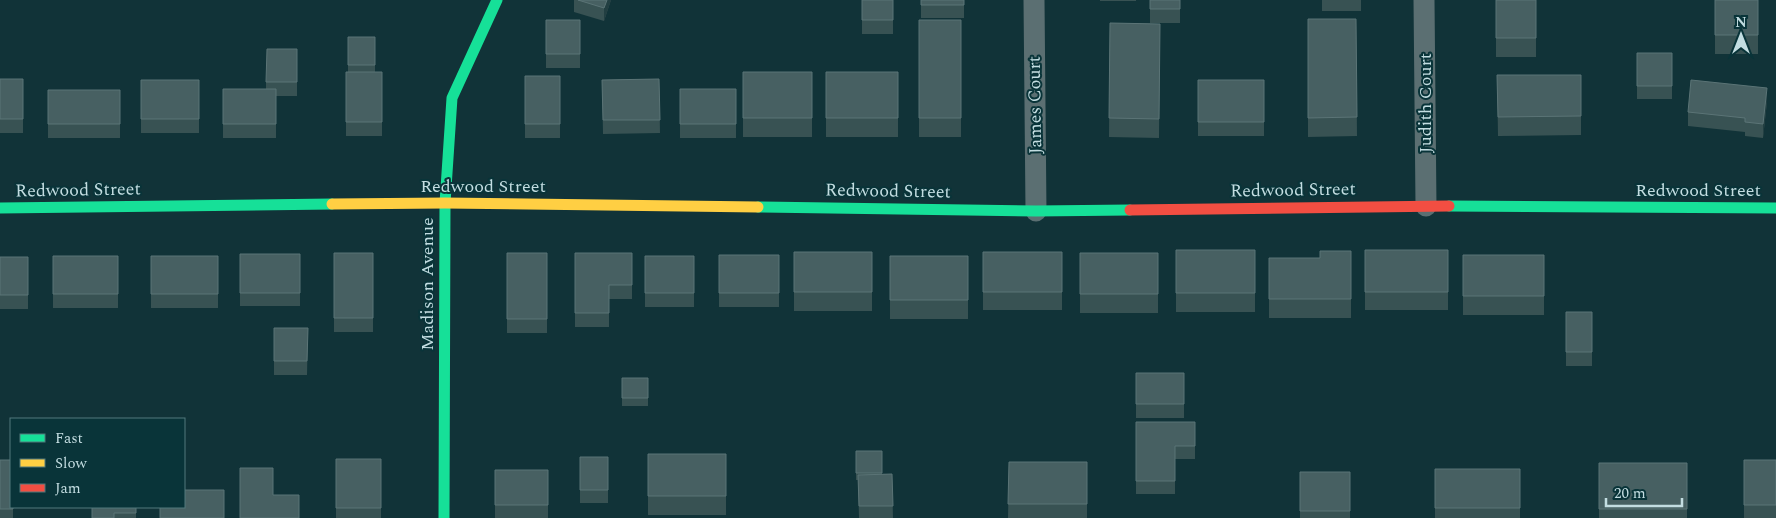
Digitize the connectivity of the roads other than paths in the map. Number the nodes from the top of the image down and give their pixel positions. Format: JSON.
{"nodes":[{"id":1,"x":497,"y":0,"type":"edge"},
{"id":2,"x":1034,"y":0,"type":"edge"},
{"id":3,"x":1424,"y":0,"type":"edge"},
{"id":4,"x":445,"y":203,"type":"junction"},
{"id":5,"x":1426,"y":206,"type":"junction"},
{"id":6,"x":0,"y":208,"type":"edge"},
{"id":7,"x":1776,"y":208,"type":"edge"},
{"id":8,"x":1036,"y":211,"type":"junction"},
{"id":9,"x":444,"y":518,"type":"edge"}],
"edges":[{"from":1,"to":4,"type":"street","name":"Madison Avenue"},
{"from":2,"to":8,"type":"street","name":"James Court"},
{"from":3,"to":5,"type":"street","name":"Judith Court"},
{"from":4,"to":6,"type":"street","name":"Redwood Street"},
{"from":4,"to":8,"type":"street","name":"Redwood Street"},
{"from":4,"to":9,"type":"street","name":"Madison Avenue"},
{"from":5,"to":7,"type":"street","name":"Redwood Street"},
{"from":5,"to":8,"type":"street","name":"Redwood Street"}]}
